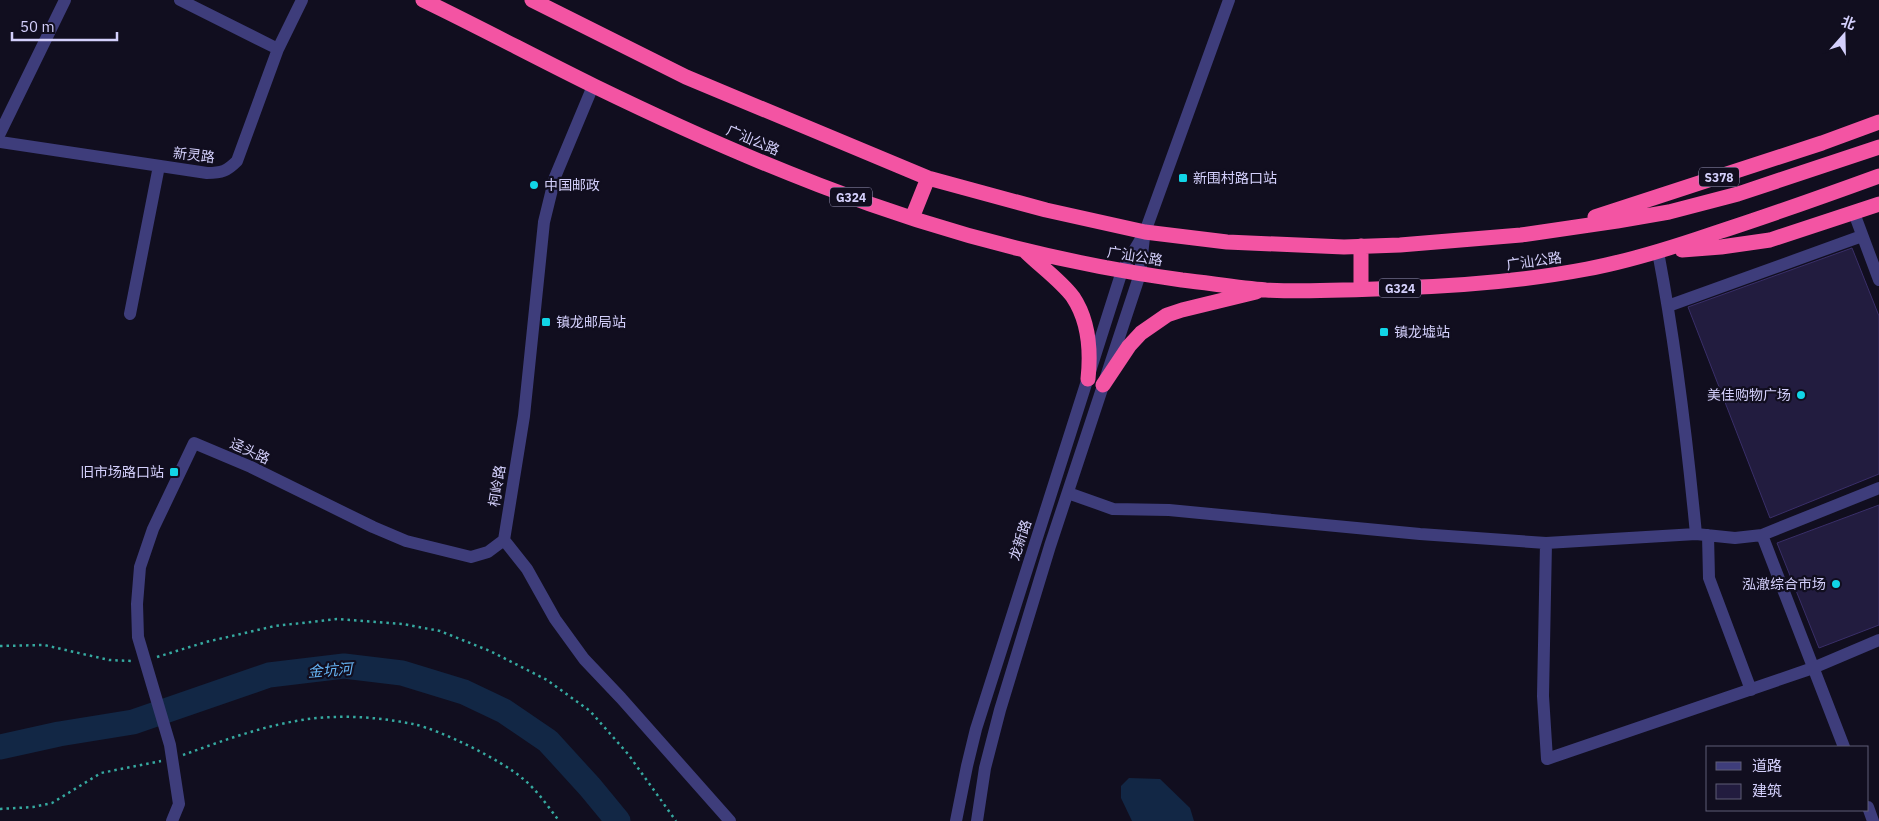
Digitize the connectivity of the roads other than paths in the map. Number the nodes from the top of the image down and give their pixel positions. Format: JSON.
{"nodes":[{"id":1,"x":65,"y":0,"type":"edge"},
{"id":2,"x":180,"y":0,"type":"edge"},
{"id":3,"x":302,"y":0,"type":"edge"},
{"id":4,"x":423,"y":0,"type":"edge"},
{"id":5,"x":532,"y":0,"type":"edge"},
{"id":6,"x":1229,"y":0,"type":"edge"},
{"id":7,"x":278,"y":49,"type":"junction"},
{"id":8,"x":593,"y":86,"type":"junction"},
{"id":9,"x":1879,"y":122,"type":"edge"},
{"id":10,"x":0,"y":133,"type":"edge"},
{"id":11,"x":0,"y":142,"type":"edge"},
{"id":12,"x":1879,"y":147,"type":"edge"},
{"id":13,"x":159,"y":166,"type":"junction"},
{"id":14,"x":1879,"y":176,"type":"edge"},
{"id":15,"x":928,"y":178,"type":"junction"},
{"id":16,"x":1879,"y":204,"type":"edge"},
{"id":17,"x":1854,"y":213,"type":"junction"},
{"id":18,"x":912,"y":218,"type":"junction"},
{"id":19,"x":1558,"y":229,"type":"junction"},
{"id":20,"x":1145,"y":232,"type":"junction"},
{"id":21,"x":1862,"y":236,"type":"junction"},
{"id":22,"x":1361,"y":246,"type":"junction"},
{"id":23,"x":1024,"y":250,"type":"junction"},
{"id":24,"x":1658,"y":252,"type":"junction"},
{"id":25,"x":1122,"y":271,"type":"junction"},
{"id":26,"x":1140,"y":274,"type":"junction"},
{"id":27,"x":1879,"y":280,"type":"edge"},
{"id":28,"x":1361,"y":289,"type":"junction"},
{"id":29,"x":1265,"y":290,"type":"junction"},
{"id":30,"x":1668,"y":306,"type":"junction"},
{"id":31,"x":130,"y":314,"type":"dead end"},
{"id":32,"x":1088,"y":378,"type":"junction"},
{"id":33,"x":1103,"y":385,"type":"junction"},
{"id":34,"x":1879,"y":488,"type":"edge"},
{"id":35,"x":1068,"y":493,"type":"junction"},
{"id":36,"x":1702,"y":535,"type":"junction"},
{"id":37,"x":1762,"y":535,"type":"junction"},
{"id":38,"x":504,"y":540,"type":"junction"},
{"id":39,"x":1546,"y":543,"type":"junction"},
{"id":40,"x":1879,"y":640,"type":"edge"},
{"id":41,"x":1812,"y":668,"type":"junction"},
{"id":42,"x":1750,"y":690,"type":"junction"},
{"id":43,"x":1844,"y":746,"type":"edge"},
{"id":44,"x":172,"y":821,"type":"edge"},
{"id":45,"x":730,"y":821,"type":"edge"},
{"id":46,"x":956,"y":821,"type":"edge"},
{"id":47,"x":976,"y":821,"type":"edge"}],
"edges":[{"from":1,"to":10,"type":"street"},
{"from":2,"to":7,"type":"street"},
{"from":3,"to":7,"type":"street","name":"新灵路"},
{"from":4,"to":8,"type":"highway","name":"广汕公路","number":"G324"},
{"from":5,"to":15,"type":"highway","name":"广汕公路"},
{"from":6,"to":20,"type":"street"},
{"from":7,"to":13,"type":"street","name":"新灵路"},
{"from":8,"to":18,"type":"highway","name":"广汕公路","number":"G324"},
{"from":8,"to":38,"type":"street","name":"柯岭路"},
{"from":9,"to":19,"type":"highway","number":"S378"},
{"from":11,"to":13,"type":"street","name":"新灵路"},
{"from":12,"to":19,"type":"highway","name":"广汕公路"},
{"from":13,"to":31,"type":"street"},
{"from":14,"to":24,"type":"highway","name":"广汕公路","number":"G324"},
{"from":15,"to":18,"type":"highway"},
{"from":15,"to":20,"type":"highway","name":"广汕公路"},
{"from":16,"to":17,"type":"highway"},
{"from":17,"to":21,"type":"street"},
{"from":17,"to":24,"type":"highway"},
{"from":18,"to":23,"type":"highway","name":"广汕公路","number":"G324"},
{"from":19,"to":22,"type":"highway","name":"广汕公路"},
{"from":20,"to":22,"type":"highway","name":"广汕公路"},
{"from":20,"to":25,"type":"street","name":"龙新路"},
{"from":20,"to":26,"type":"street"},
{"from":21,"to":27,"type":"street"},
{"from":21,"to":30,"type":"street"},
{"from":22,"to":28,"type":"highway"},
{"from":23,"to":25,"type":"highway","name":"广汕公路","number":"G324"},
{"from":23,"to":32,"type":"highway"},
{"from":24,"to":28,"type":"highway","name":"广汕公路","number":"G324"},
{"from":24,"to":30,"type":"street"},
{"from":25,"to":26,"type":"highway","name":"广汕公路","number":"G324"},
{"from":25,"to":32,"type":"street","name":"龙新路"},
{"from":26,"to":29,"type":"highway","name":"广汕公路","number":"G324"},
{"from":26,"to":33,"type":"street"},
{"from":28,"to":29,"type":"highway","name":"广汕公路","number":"G324"},
{"from":29,"to":33,"type":"highway"},
{"from":30,"to":36,"type":"street"},
{"from":32,"to":46,"type":"street","name":"龙新路"},
{"from":33,"to":35,"type":"street"},
{"from":34,"to":37,"type":"street"},
{"from":35,"to":39,"type":"street"},
{"from":35,"to":47,"type":"street"},
{"from":36,"to":37,"type":"street"},
{"from":36,"to":39,"type":"street"},
{"from":36,"to":42,"type":"street"},
{"from":37,"to":41,"type":"street"},
{"from":38,"to":44,"type":"street","name":"迳头路"},
{"from":38,"to":45,"type":"street"},
{"from":39,"to":42,"type":"street"},
{"from":40,"to":41,"type":"street"},
{"from":41,"to":42,"type":"street"},
{"from":41,"to":43,"type":"street"}]}
